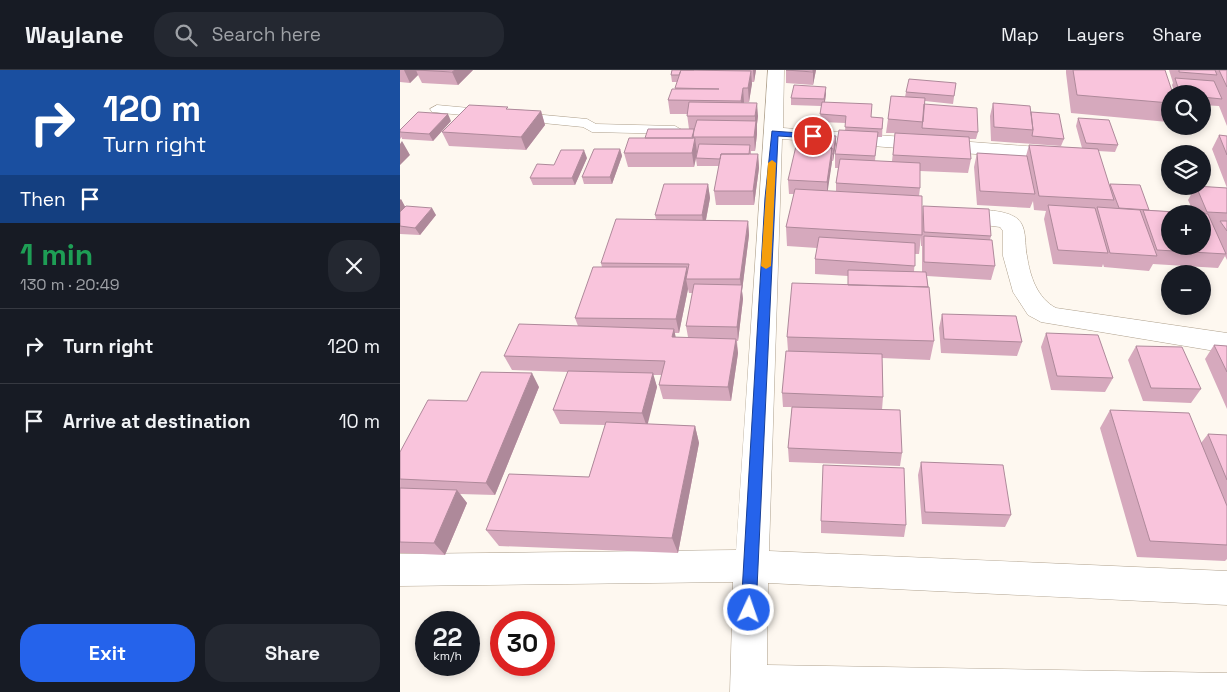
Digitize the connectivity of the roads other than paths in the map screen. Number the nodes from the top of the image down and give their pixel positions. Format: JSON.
{"nodes":[{"id":1,"x":776,"y":70,"type":"edge"},
{"id":2,"x":437,"y":109,"type":"dead end"},
{"id":3,"x":688,"y":130,"type":"edge"},
{"id":4,"x":765,"y":133,"type":"junction"},
{"id":5,"x":1065,"y":155,"type":"edge"},
{"id":6,"x":933,"y":213,"type":"edge"},
{"id":7,"x":1227,"y":343,"type":"edge"},
{"id":8,"x":400,"y":570,"type":"edge"},
{"id":9,"x":751,"y":580,"type":"junction"},
{"id":10,"x":1227,"y":588,"type":"edge"},
{"id":11,"x":749,"y":688,"type":"edge"},
{"id":12,"x":1227,"y":692,"type":"edge"}],
"edges":[{"from":1,"to":4,"type":"street"},
{"from":2,"to":3,"type":"lane"},
{"from":4,"to":5,"type":"street"},
{"from":4,"to":9,"type":"street"},
{"from":6,"to":7,"type":"street"},
{"from":8,"to":9,"type":"street"},
{"from":9,"to":10,"type":"street"},
{"from":9,"to":11,"type":"street"},
{"from":11,"to":12,"type":"street"}]}
